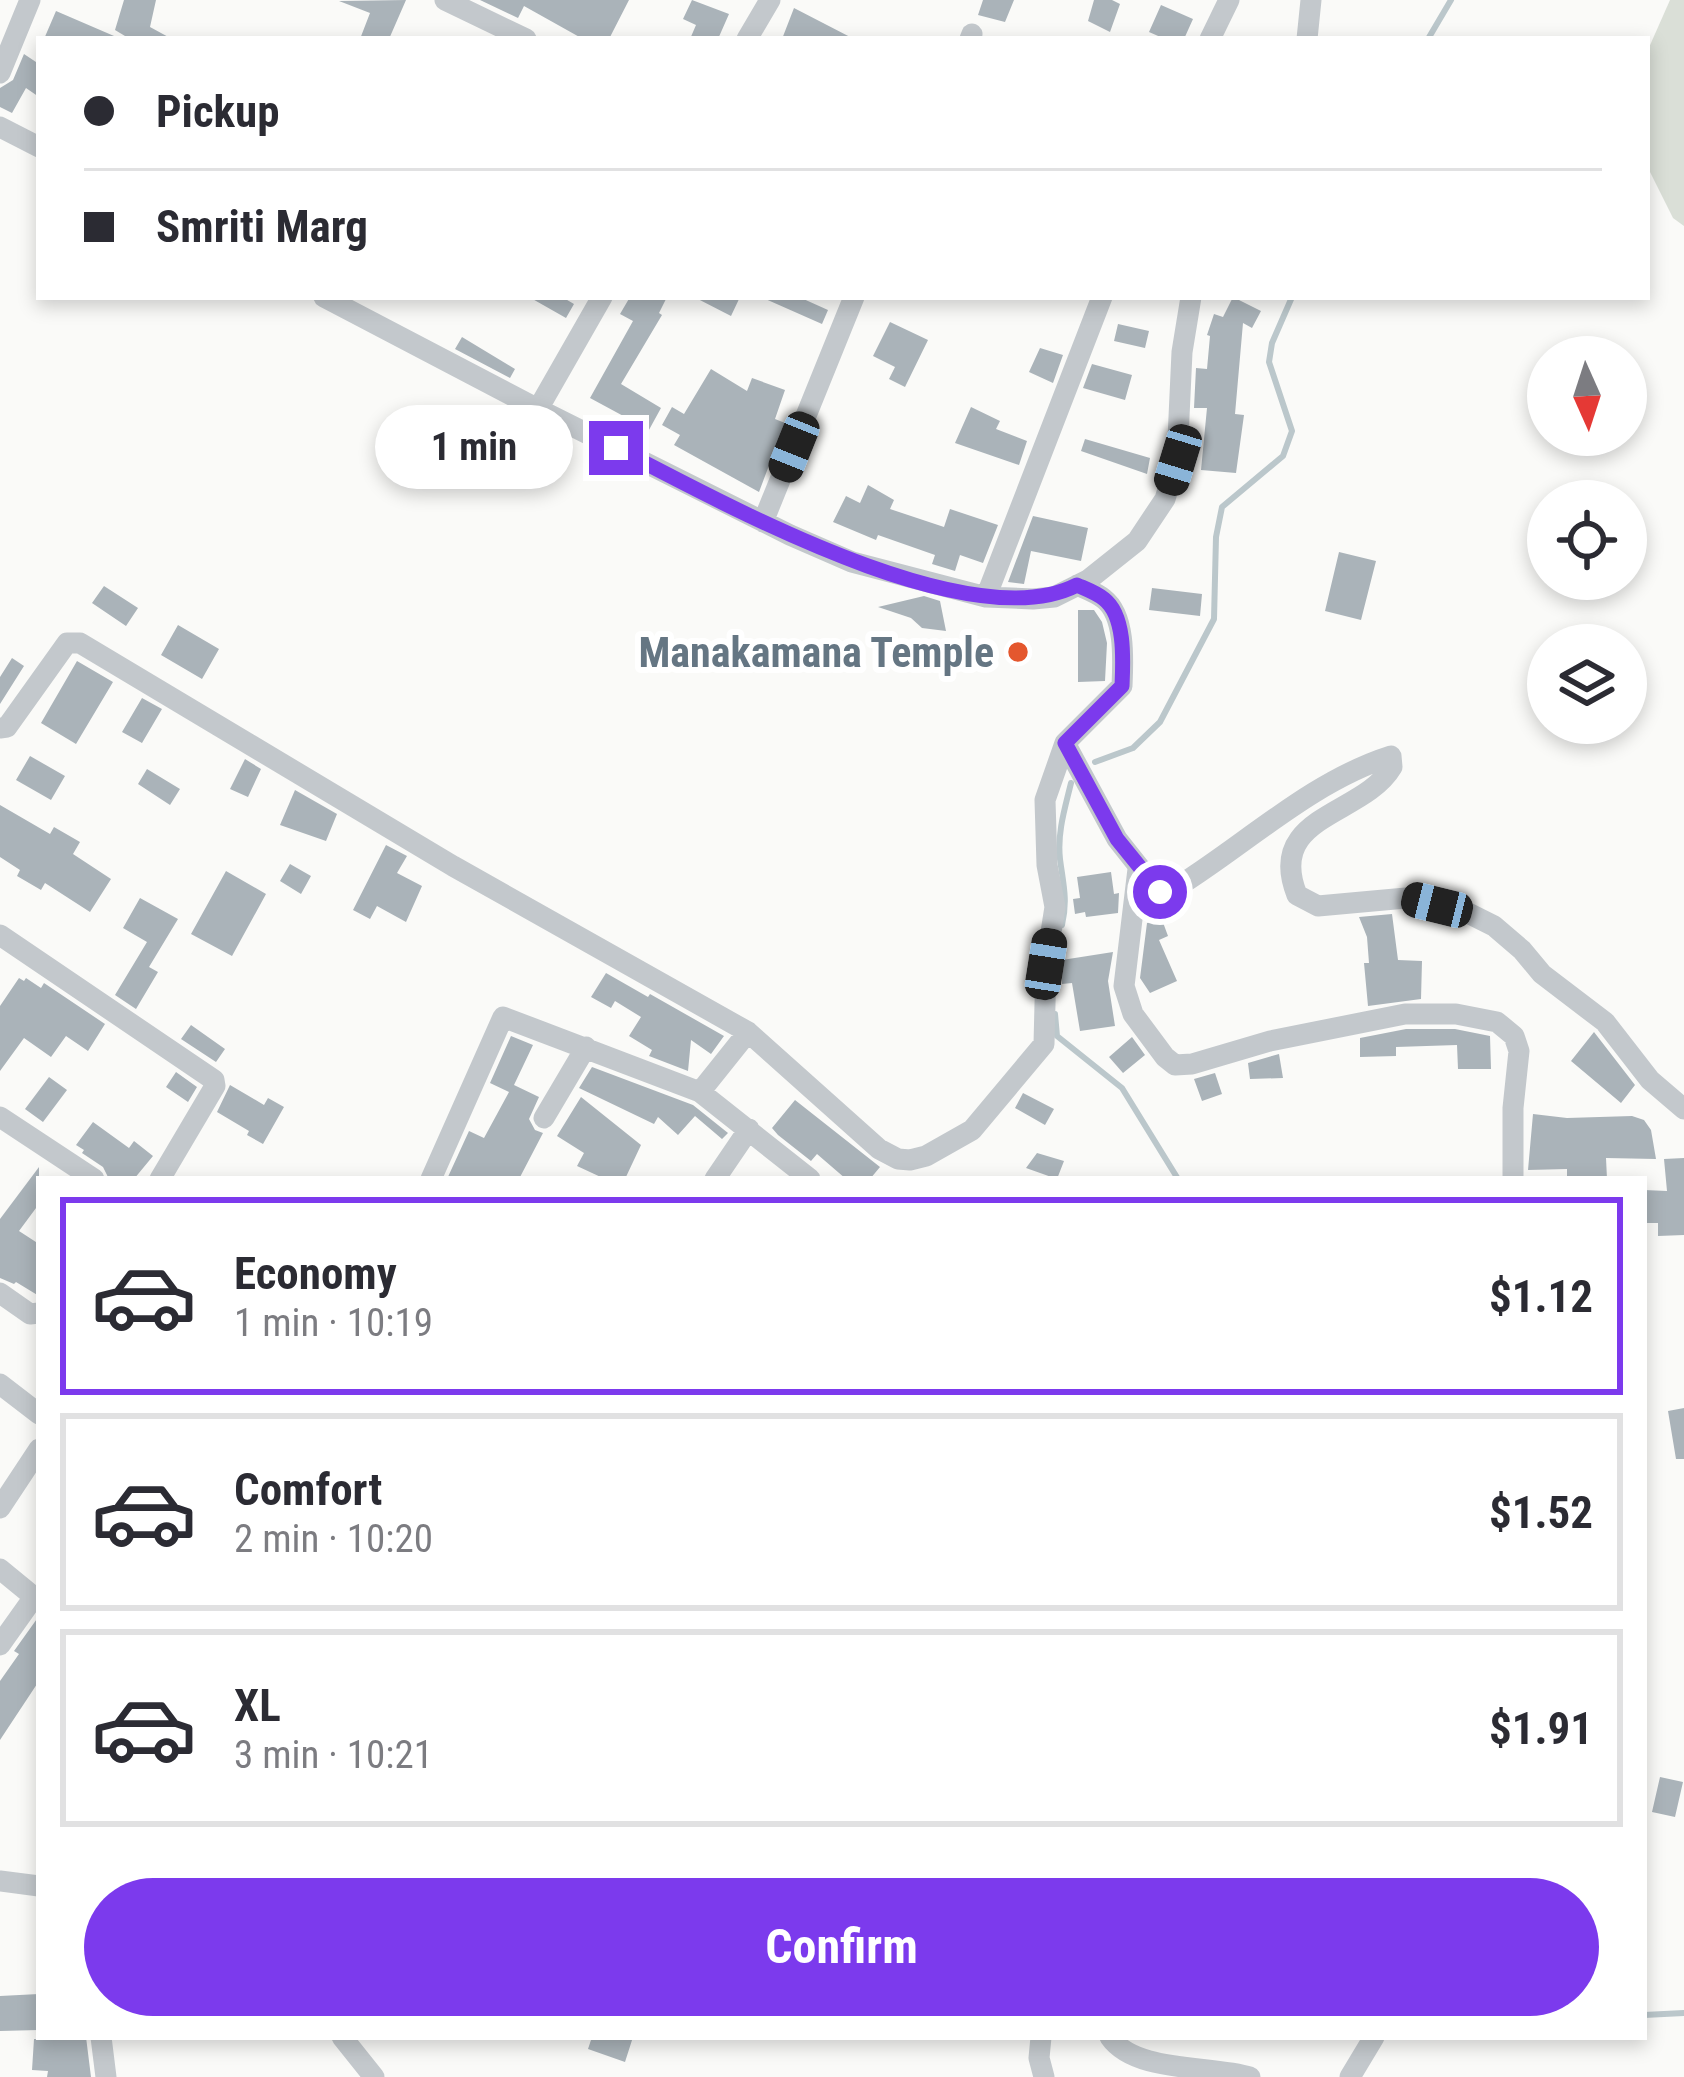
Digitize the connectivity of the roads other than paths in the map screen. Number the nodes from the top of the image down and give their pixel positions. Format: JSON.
{"nodes":[{"id":1,"x":30,"y":0,"type":"edge"},
{"id":2,"x":446,"y":0,"type":"edge"},
{"id":3,"x":770,"y":0,"type":"edge"},
{"id":4,"x":1229,"y":0,"type":"edge"},
{"id":5,"x":1311,"y":0,"type":"edge"},
{"id":6,"x":520,"y":36,"type":"edge"},
{"id":7,"x":749,"y":36,"type":"edge"},
{"id":8,"x":1211,"y":36,"type":"edge"},
{"id":9,"x":1307,"y":36,"type":"edge"},
{"id":10,"x":0,"y":73,"type":"edge"},
{"id":11,"x":0,"y":127,"type":"edge"},
{"id":12,"x":36,"y":145,"type":"edge"},
{"id":13,"x":330,"y":300,"type":"edge"},
{"id":14,"x":600,"y":300,"type":"edge"},
{"id":15,"x":853,"y":300,"type":"edge"},
{"id":16,"x":1101,"y":300,"type":"edge"},
{"id":17,"x":1191,"y":300,"type":"edge"},
{"id":18,"x":538,"y":410,"type":"junction"},
{"id":19,"x":763,"y":522,"type":"junction"},
{"id":20,"x":1077,"y":585,"type":"junction"},
{"id":21,"x":986,"y":597,"type":"junction"},
{"id":22,"x":0,"y":728,"type":"edge"},
{"id":23,"x":1065,"y":743,"type":"junction"},
{"id":24,"x":1138,"y":868,"type":"junction"},
{"id":25,"x":0,"y":935,"type":"edge"},
{"id":26,"x":748,"y":1032,"type":"junction"},
{"id":27,"x":586,"y":1047,"type":"junction"},
{"id":28,"x":700,"y":1092,"type":"junction"},
{"id":29,"x":1684,"y":1109,"type":"edge"},
{"id":30,"x":0,"y":1117,"type":"edge"},
{"id":31,"x":544,"y":1118,"type":"dead end"},
{"id":32,"x":749,"y":1129,"type":"junction"},
{"id":33,"x":89,"y":1176,"type":"edge"},
{"id":34,"x":162,"y":1176,"type":"edge"},
{"id":35,"x":432,"y":1176,"type":"edge"},
{"id":36,"x":718,"y":1176,"type":"edge"},
{"id":37,"x":806,"y":1176,"type":"edge"},
{"id":38,"x":1513,"y":1176,"type":"edge"},
{"id":39,"x":0,"y":1293,"type":"edge"},
{"id":40,"x":36,"y":1313,"type":"edge"},
{"id":41,"x":0,"y":1384,"type":"edge"},
{"id":42,"x":36,"y":1412,"type":"edge"},
{"id":43,"x":36,"y":1454,"type":"edge"},
{"id":44,"x":0,"y":1508,"type":"edge"},
{"id":45,"x":0,"y":1568,"type":"edge"},
{"id":46,"x":36,"y":1599,"type":"edge"},
{"id":47,"x":0,"y":1645,"type":"edge"},
{"id":48,"x":0,"y":1881,"type":"edge"},
{"id":49,"x":36,"y":1886,"type":"edge"},
{"id":50,"x":101,"y":2040,"type":"edge"},
{"id":51,"x":344,"y":2040,"type":"edge"},
{"id":52,"x":1041,"y":2040,"type":"edge"},
{"id":53,"x":1112,"y":2040,"type":"edge"},
{"id":54,"x":1372,"y":2040,"type":"edge"},
{"id":55,"x":106,"y":2077,"type":"edge"},
{"id":56,"x":374,"y":2077,"type":"edge"},
{"id":57,"x":1044,"y":2077,"type":"edge"},
{"id":58,"x":1250,"y":2077,"type":"edge"},
{"id":59,"x":1350,"y":2077,"type":"edge"}],
"edges":[{"from":1,"to":10,"type":"street"},
{"from":2,"to":6,"type":"street"},
{"from":3,"to":7,"type":"street"},
{"from":4,"to":8,"type":"street"},
{"from":5,"to":9,"type":"street"},
{"from":11,"to":12,"type":"street"},
{"from":13,"to":18,"type":"street"},
{"from":14,"to":18,"type":"street"},
{"from":15,"to":19,"type":"street"},
{"from":16,"to":21,"type":"street"},
{"from":17,"to":20,"type":"street"},
{"from":18,"to":19,"type":"street"},
{"from":19,"to":21,"type":"street"},
{"from":20,"to":21,"type":"street"},
{"from":20,"to":23,"type":"street"},
{"from":22,"to":26,"type":"street"},
{"from":23,"to":24,"type":"street"},
{"from":23,"to":26,"type":"street"},
{"from":24,"to":29,"type":"street"},
{"from":24,"to":38,"type":"street"},
{"from":25,"to":34,"type":"street"},
{"from":26,"to":28,"type":"street"},
{"from":27,"to":28,"type":"street"},
{"from":27,"to":31,"type":"street"},
{"from":27,"to":35,"type":"street"},
{"from":28,"to":32,"type":"street"},
{"from":30,"to":33,"type":"street"},
{"from":32,"to":36,"type":"street"},
{"from":32,"to":37,"type":"street"},
{"from":39,"to":40,"type":"street"},
{"from":41,"to":42,"type":"street"},
{"from":43,"to":44,"type":"street"},
{"from":45,"to":46,"type":"street"},
{"from":46,"to":47,"type":"street"},
{"from":48,"to":49,"type":"street"},
{"from":50,"to":55,"type":"street"},
{"from":51,"to":56,"type":"street"},
{"from":52,"to":57,"type":"street"},
{"from":53,"to":58,"type":"street"},
{"from":54,"to":59,"type":"street"}]}
